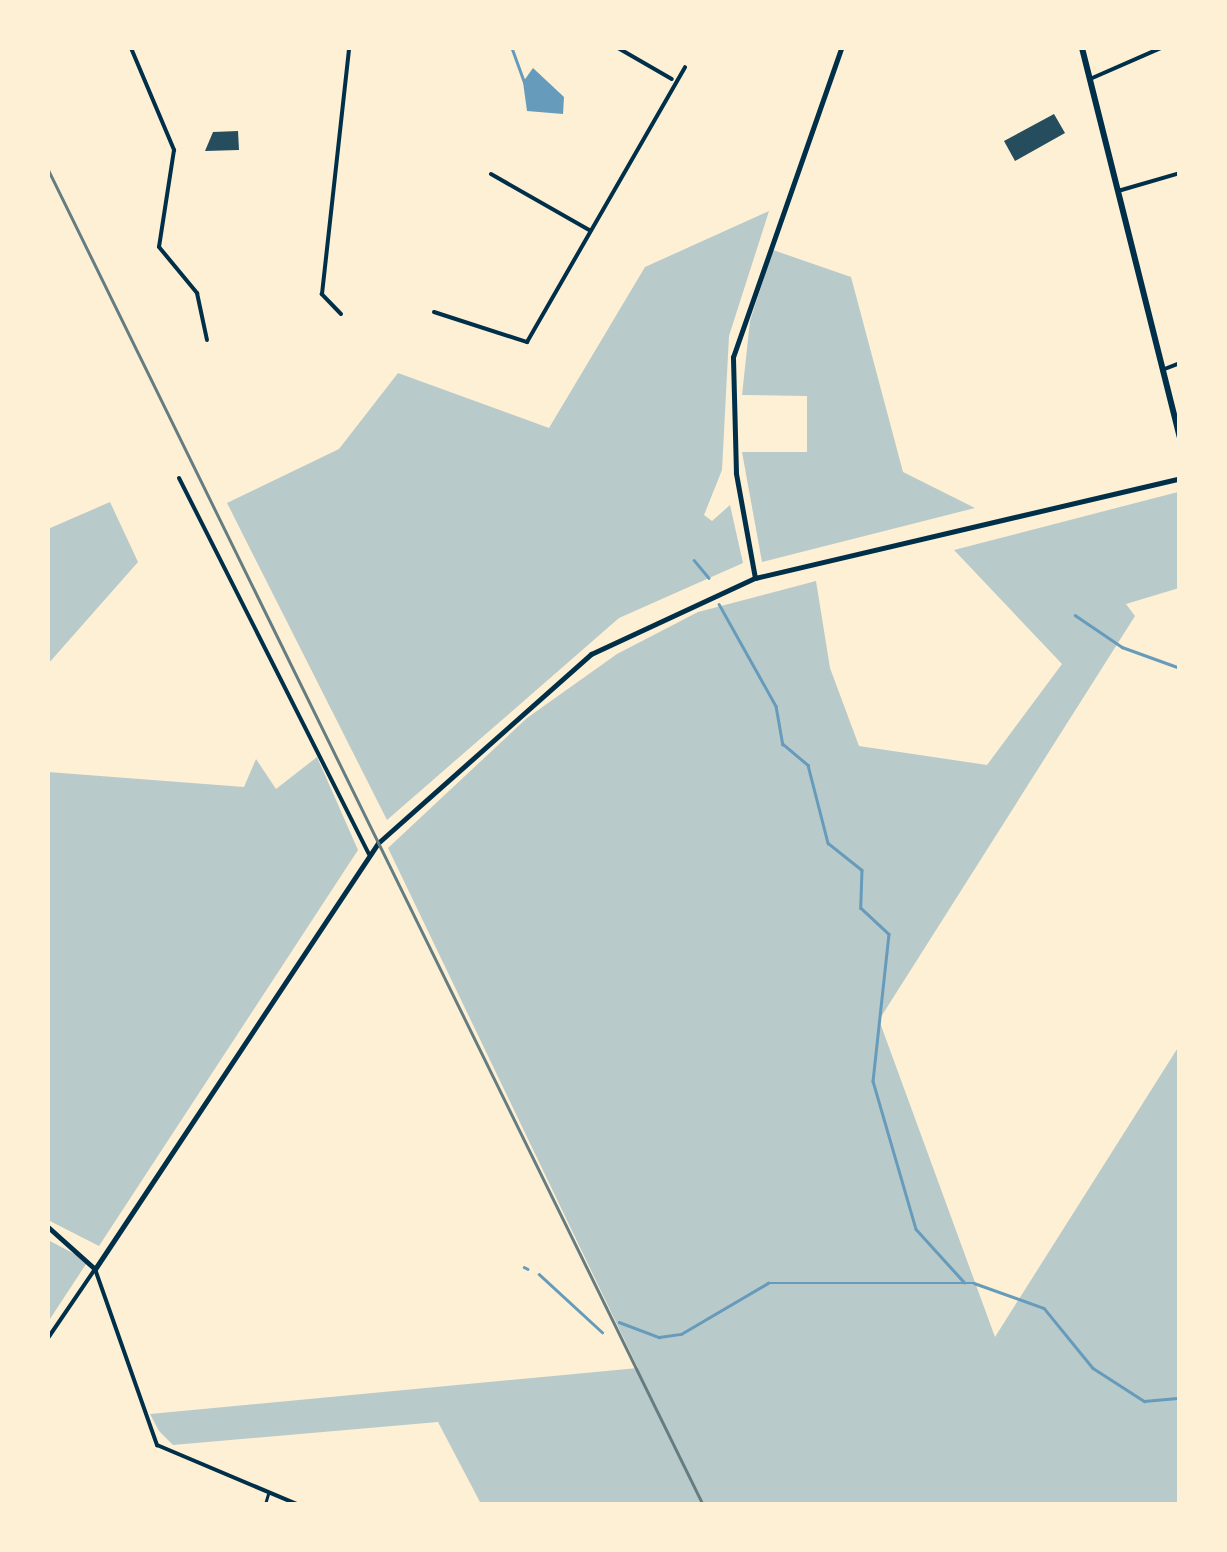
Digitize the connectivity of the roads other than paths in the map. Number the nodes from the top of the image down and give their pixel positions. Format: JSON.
{"nodes":[{"id":1,"x":131,"y":48,"type":"edge"},
{"id":2,"x":349,"y":48,"type":"edge"},
{"id":3,"x":618,"y":48,"type":"edge"},
{"id":4,"x":841,"y":48,"type":"edge"},
{"id":5,"x":1082,"y":48,"type":"edge"},
{"id":6,"x":1161,"y":48,"type":"edge"},
{"id":7,"x":685,"y":67,"type":"dead end"},
{"id":8,"x":672,"y":79,"type":"junction"},
{"id":9,"x":1090,"y":79,"type":"junction"},
{"id":10,"x":1180,"y":173,"type":"edge"},
{"id":11,"x":490,"y":174,"type":"dead end"},
{"id":12,"x":1118,"y":191,"type":"junction"},
{"id":13,"x":589,"y":230,"type":"junction"},
{"id":14,"x":434,"y":312,"type":"dead end"},
{"id":15,"x":341,"y":314,"type":"dead end"},
{"id":16,"x":207,"y":340,"type":"dead end"},
{"id":17,"x":1180,"y":362,"type":"edge"},
{"id":18,"x":1162,"y":370,"type":"junction"},
{"id":19,"x":1180,"y":439,"type":"edge"},
{"id":20,"x":179,"y":478,"type":"dead end"},
{"id":21,"x":1180,"y":478,"type":"edge"},
{"id":22,"x":755,"y":578,"type":"junction"},
{"id":23,"x":369,"y":854,"type":"junction"},
{"id":24,"x":48,"y":1228,"type":"edge"},
{"id":25,"x":94,"y":1269,"type":"junction"},
{"id":26,"x":48,"y":1338,"type":"edge"},
{"id":27,"x":268,"y":1493,"type":"junction"},
{"id":28,"x":265,"y":1504,"type":"edge"},
{"id":29,"x":297,"y":1504,"type":"edge"}],
"edges":[{"from":1,"to":16,"type":"street"},
{"from":2,"to":15,"type":"street"},
{"from":3,"to":8,"type":"street"},
{"from":4,"to":22,"type":"street"},
{"from":5,"to":9,"type":"main road"},
{"from":6,"to":9,"type":"street"},
{"from":7,"to":8,"type":"street"},
{"from":8,"to":13,"type":"street"},
{"from":9,"to":12,"type":"main road"},
{"from":10,"to":12,"type":"street"},
{"from":11,"to":13,"type":"street"},
{"from":12,"to":18,"type":"main road"},
{"from":13,"to":14,"type":"street"},
{"from":17,"to":18,"type":"street"},
{"from":18,"to":19,"type":"main road"},
{"from":20,"to":23,"type":"street"},
{"from":21,"to":22,"type":"street"},
{"from":22,"to":23,"type":"street"},
{"from":23,"to":25,"type":"street"},
{"from":24,"to":25,"type":"street"},
{"from":25,"to":26,"type":"street"},
{"from":25,"to":27,"type":"street"},
{"from":27,"to":28,"type":"lane"},
{"from":27,"to":29,"type":"street"}]}
